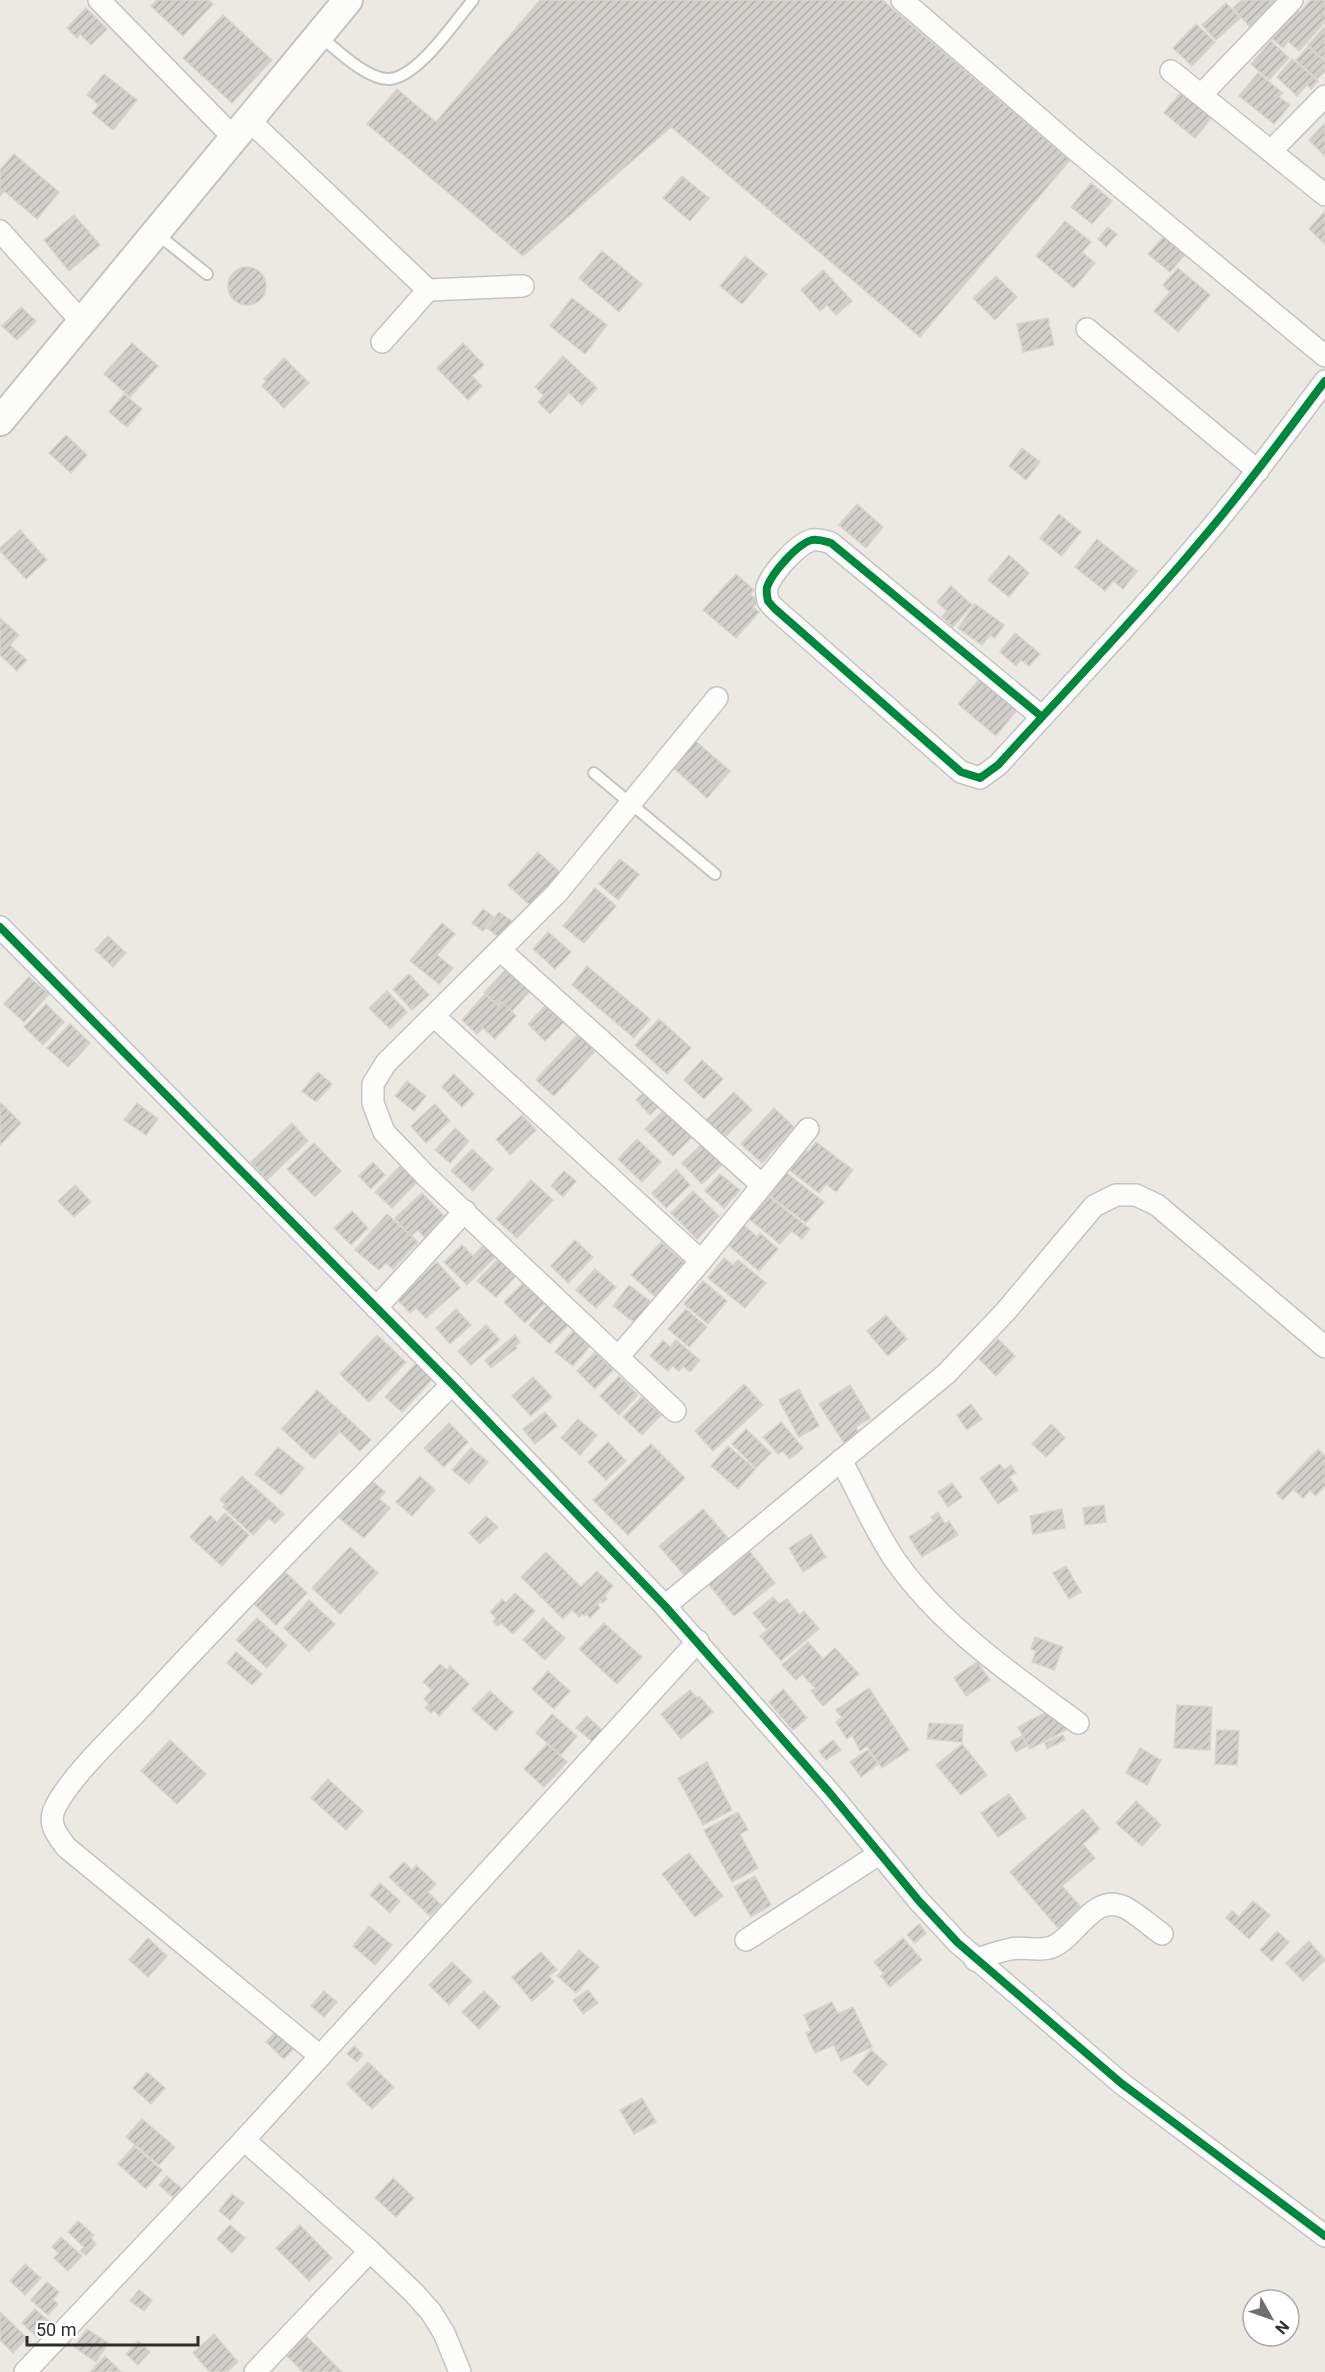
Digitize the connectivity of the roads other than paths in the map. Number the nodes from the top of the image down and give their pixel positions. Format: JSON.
{"nodes":[{"id":1,"x":99,"y":0,"type":"edge"},
{"id":2,"x":348,"y":0,"type":"edge"},
{"id":3,"x":473,"y":0,"type":"edge"},
{"id":4,"x":902,"y":0,"type":"edge"},
{"id":5,"x":1292,"y":0,"type":"edge"},
{"id":6,"x":319,"y":35,"type":"junction"},
{"id":7,"x":1172,"y":70,"type":"dead end"},
{"id":8,"x":1201,"y":95,"type":"junction"},
{"id":9,"x":1325,"y":96,"type":"edge"},
{"id":10,"x":242,"y":129,"type":"junction"},
{"id":11,"x":1271,"y":152,"type":"junction"},
{"id":12,"x":1325,"y":195,"type":"edge"},
{"id":13,"x":0,"y":231,"type":"edge"},
{"id":14,"x":156,"y":233,"type":"junction"},
{"id":15,"x":207,"y":274,"type":"dead end"},
{"id":16,"x":523,"y":286,"type":"dead end"},
{"id":17,"x":428,"y":290,"type":"junction"},
{"id":18,"x":82,"y":322,"type":"junction"},
{"id":19,"x":1087,"y":329,"type":"dead end"},
{"id":20,"x":382,"y":342,"type":"dead end"},
{"id":21,"x":1325,"y":356,"type":"edge"},
{"id":22,"x":1325,"y":381,"type":"edge"},
{"id":23,"x":0,"y":421,"type":"edge"},
{"id":24,"x":1258,"y":471,"type":"junction"},
{"id":25,"x":717,"y":698,"type":"dead end"},
{"id":26,"x":1042,"y":717,"type":"junction"},
{"id":27,"x":594,"y":773,"type":"dead end"},
{"id":28,"x":631,"y":804,"type":"junction"},
{"id":29,"x":715,"y":874,"type":"dead end"},
{"id":30,"x":0,"y":927,"type":"edge"},
{"id":31,"x":500,"y":951,"type":"junction"},
{"id":32,"x":435,"y":1017,"type":"junction"},
{"id":33,"x":807,"y":1129,"type":"dead end"},
{"id":34,"x":762,"y":1185,"type":"junction"},
{"id":35,"x":465,"y":1211,"type":"junction"},
{"id":36,"x":701,"y":1261,"type":"junction"},
{"id":37,"x":376,"y":1308,"type":"junction"},
{"id":38,"x":1325,"y":1347,"type":"edge"},
{"id":39,"x":619,"y":1356,"type":"junction"},
{"id":40,"x":452,"y":1384,"type":"junction"},
{"id":41,"x":675,"y":1411,"type":"dead end"},
{"id":42,"x":841,"y":1460,"type":"junction"},
{"id":43,"x":665,"y":1606,"type":"junction"},
{"id":44,"x":698,"y":1641,"type":"junction"},
{"id":45,"x":1078,"y":1723,"type":"dead end"},
{"id":46,"x":879,"y":1854,"type":"junction"},
{"id":47,"x":1162,"y":1934,"type":"dead end"},
{"id":48,"x":746,"y":1940,"type":"dead end"},
{"id":49,"x":975,"y":1960,"type":"junction"},
{"id":50,"x":320,"y":2056,"type":"junction"},
{"id":51,"x":244,"y":2140,"type":"junction"},
{"id":52,"x":1325,"y":2236,"type":"edge"},
{"id":53,"x":370,"y":2251,"type":"junction"},
{"id":54,"x":25,"y":2372,"type":"edge"},
{"id":55,"x":255,"y":2372,"type":"edge"},
{"id":56,"x":460,"y":2372,"type":"edge"}],
"edges":[{"from":1,"to":10,"type":"street"},
{"from":2,"to":6,"type":"street"},
{"from":3,"to":6,"type":"lane"},
{"from":4,"to":21,"type":"street"},
{"from":5,"to":8,"type":"street"},
{"from":6,"to":10,"type":"street"},
{"from":7,"to":8,"type":"street"},
{"from":8,"to":11,"type":"street"},
{"from":9,"to":11,"type":"street"},
{"from":10,"to":14,"type":"street"},
{"from":10,"to":17,"type":"street"},
{"from":11,"to":12,"type":"street"},
{"from":13,"to":18,"type":"street"},
{"from":14,"to":15,"type":"lane"},
{"from":14,"to":18,"type":"street"},
{"from":16,"to":17,"type":"street"},
{"from":17,"to":20,"type":"street"},
{"from":18,"to":23,"type":"street"},
{"from":19,"to":24,"type":"street"},
{"from":22,"to":24,"type":"street"},
{"from":24,"to":26,"type":"street"},
{"from":25,"to":28,"type":"street"},
{"from":26,"to":26,"type":"street"},
{"from":27,"to":28,"type":"lane"},
{"from":28,"to":29,"type":"lane"},
{"from":28,"to":31,"type":"street"},
{"from":30,"to":37,"type":"street"},
{"from":31,"to":32,"type":"street"},
{"from":31,"to":34,"type":"street"},
{"from":32,"to":35,"type":"street"},
{"from":32,"to":36,"type":"street"},
{"from":33,"to":34,"type":"street"},
{"from":34,"to":36,"type":"street"},
{"from":35,"to":37,"type":"street"},
{"from":35,"to":39,"type":"street"},
{"from":36,"to":39,"type":"street"},
{"from":37,"to":40,"type":"street"},
{"from":38,"to":42,"type":"street"},
{"from":39,"to":41,"type":"street"},
{"from":40,"to":43,"type":"street"},
{"from":40,"to":50,"type":"street"},
{"from":42,"to":43,"type":"street"},
{"from":42,"to":45,"type":"street"},
{"from":43,"to":44,"type":"street"},
{"from":44,"to":46,"type":"street"},
{"from":44,"to":50,"type":"street"},
{"from":46,"to":48,"type":"street"},
{"from":46,"to":49,"type":"street"},
{"from":47,"to":49,"type":"street"},
{"from":49,"to":52,"type":"street"},
{"from":50,"to":51,"type":"street"},
{"from":51,"to":53,"type":"street"},
{"from":51,"to":54,"type":"street"},
{"from":53,"to":55,"type":"street"},
{"from":53,"to":56,"type":"street"}]}
